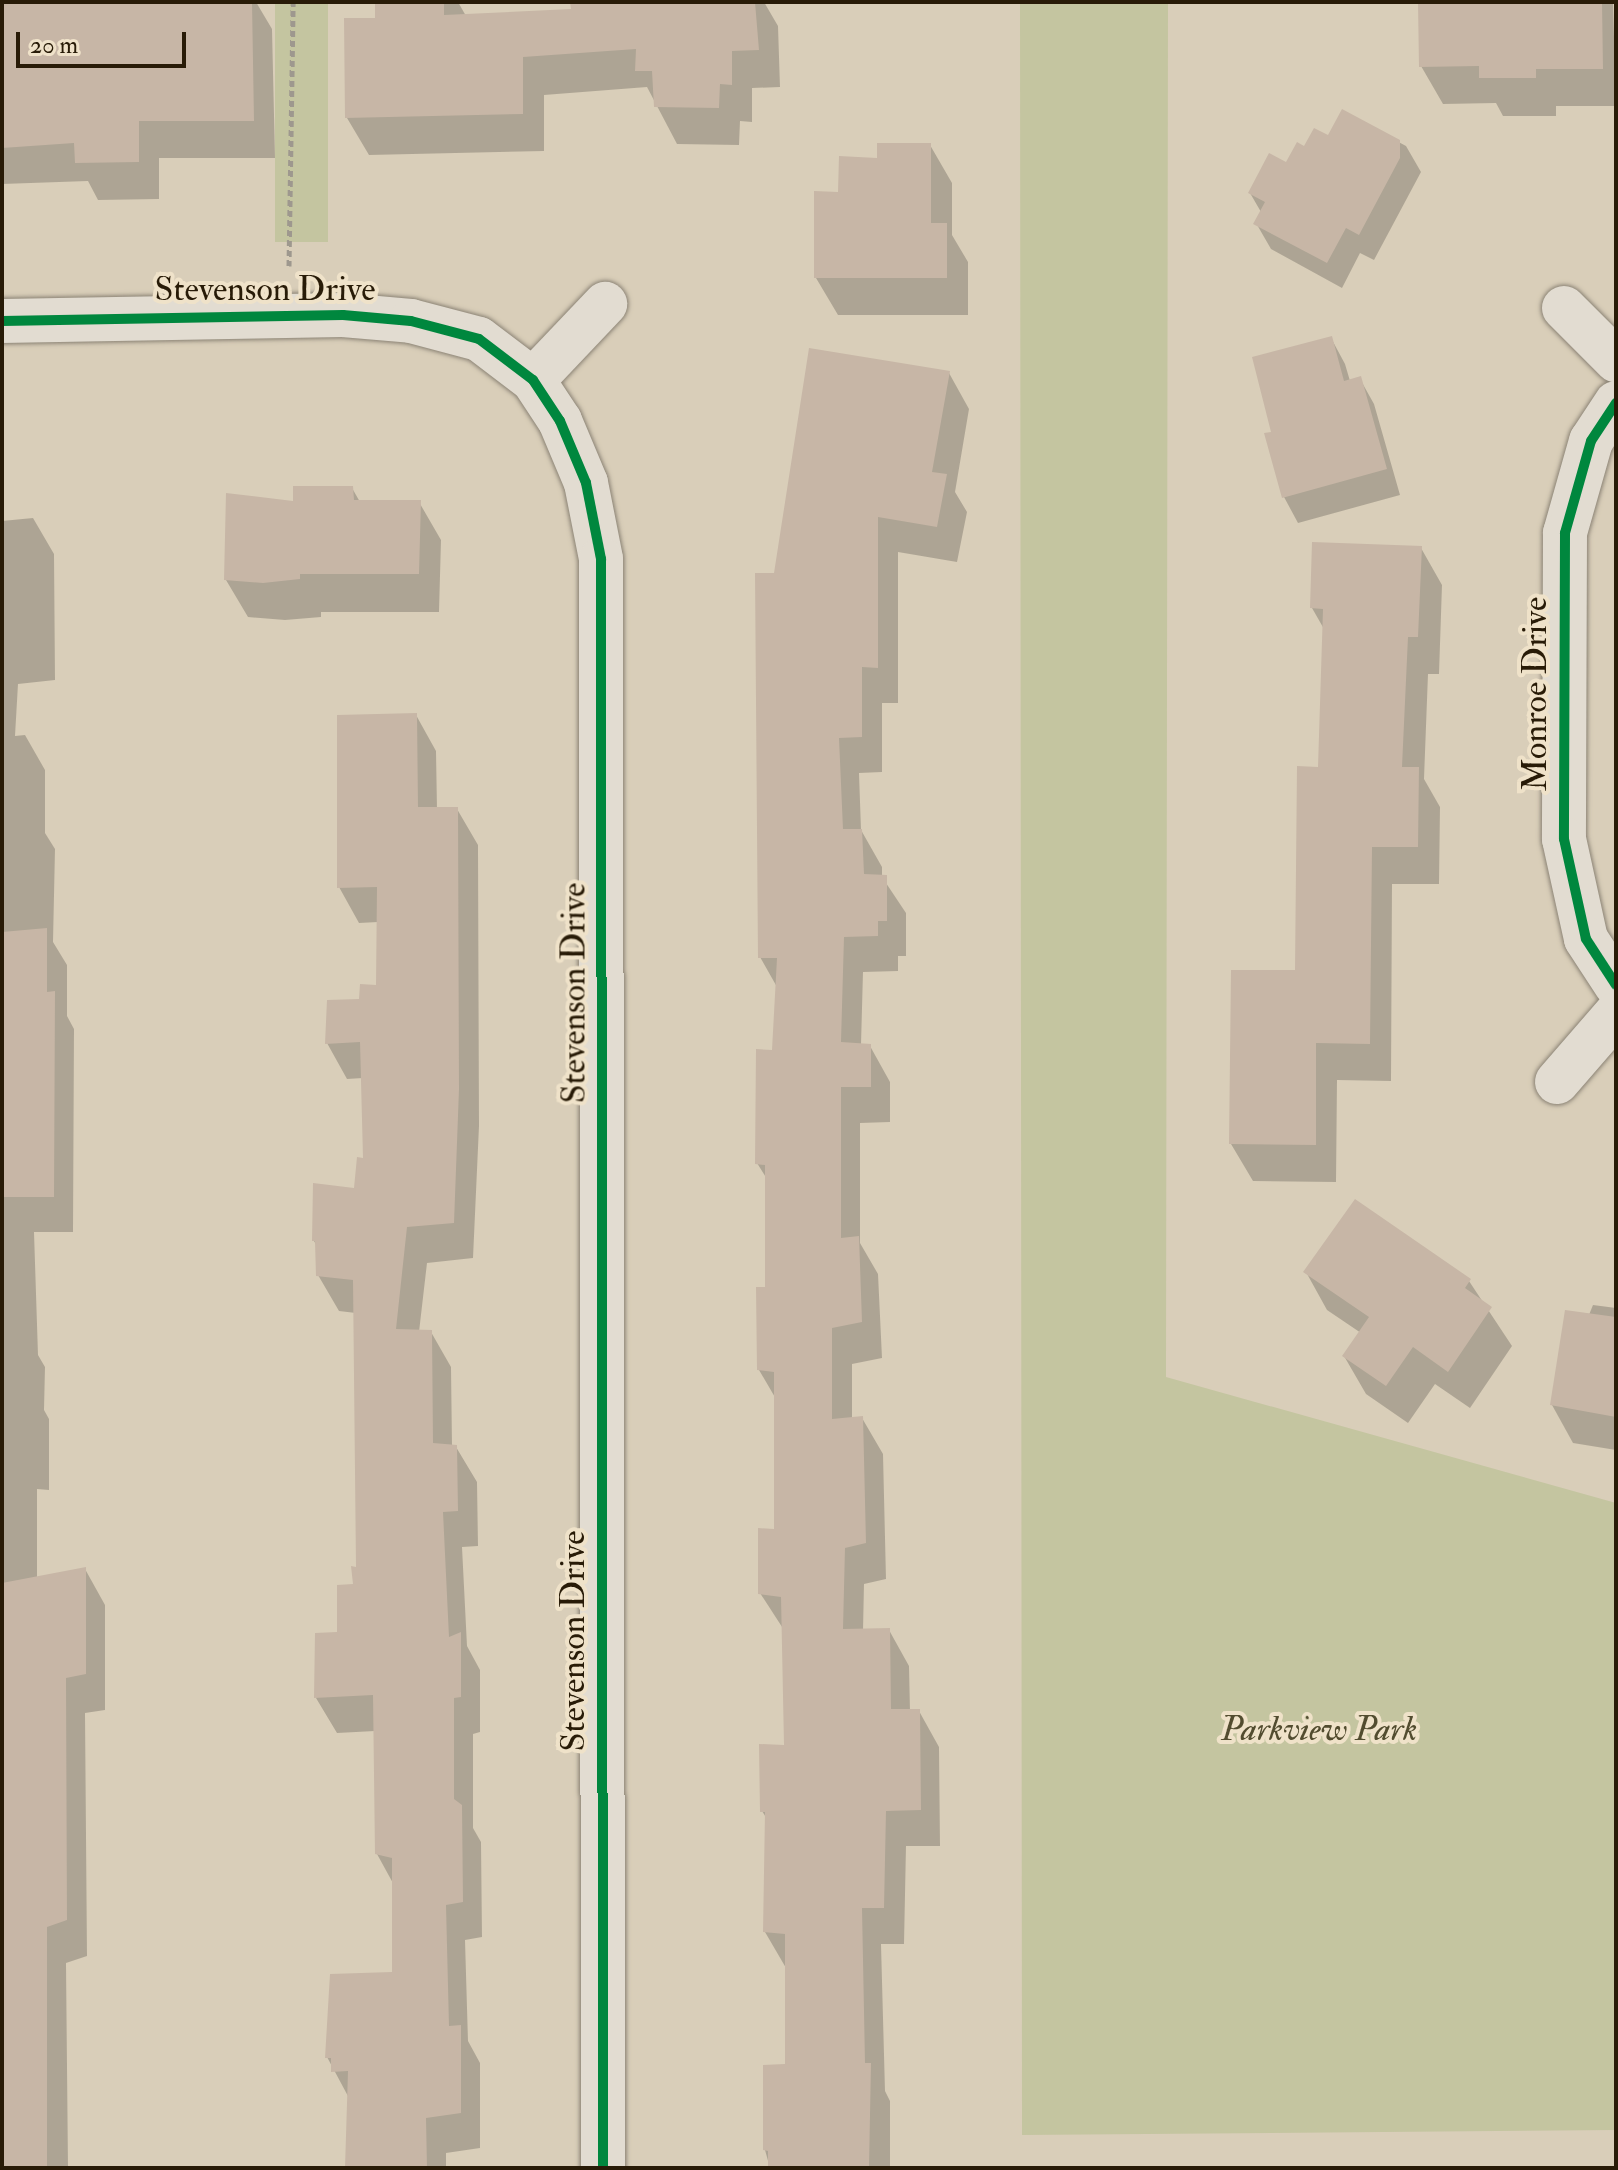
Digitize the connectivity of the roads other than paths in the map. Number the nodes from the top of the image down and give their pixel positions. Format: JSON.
{"nodes":[{"id":1,"x":605,"y":304,"type":"dead end"},
{"id":2,"x":1564,"y":308,"type":"dead end"},
{"id":3,"x":2,"y":321,"type":"edge"},
{"id":4,"x":1616,"y":360,"type":"edge"},
{"id":5,"x":533,"y":380,"type":"junction"},
{"id":6,"x":1616,"y":403,"type":"edge"},
{"id":7,"x":1616,"y":985,"type":"edge"},
{"id":8,"x":1616,"y":1014,"type":"edge"},
{"id":9,"x":1557,"y":1082,"type":"dead end"},
{"id":10,"x":603,"y":2168,"type":"edge"}],
"edges":[{"from":1,"to":5,"type":"street"},
{"from":2,"to":4,"type":"street"},
{"from":3,"to":5,"type":"street","name":"Stevenson Drive"},
{"from":5,"to":10,"type":"street","name":"Stevenson Drive"},
{"from":6,"to":7,"type":"street","name":"Monroe Drive"},
{"from":8,"to":9,"type":"street"}]}
